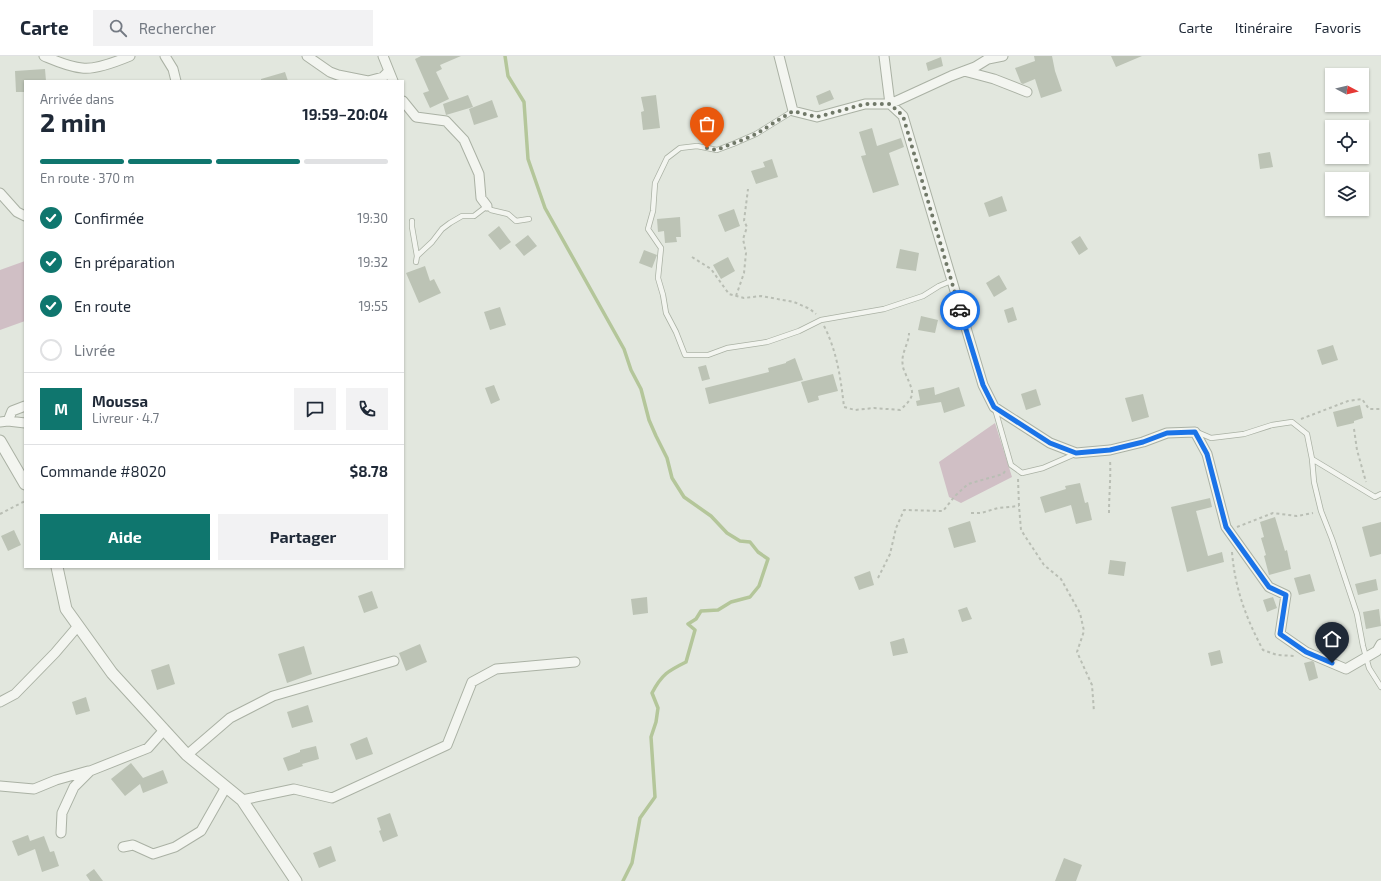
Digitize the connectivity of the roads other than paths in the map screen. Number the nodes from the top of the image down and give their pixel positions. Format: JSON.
{"nodes":[{"id":1,"x":44,"y":56,"type":"edge"},
{"id":2,"x":130,"y":56,"type":"edge"},
{"id":3,"x":165,"y":56,"type":"edge"},
{"id":4,"x":307,"y":56,"type":"edge"},
{"id":5,"x":383,"y":56,"type":"edge"},
{"id":6,"x":779,"y":56,"type":"edge"},
{"id":7,"x":884,"y":56,"type":"edge"},
{"id":8,"x":1003,"y":56,"type":"edge"},
{"id":9,"x":389,"y":71,"type":"junction"},
{"id":10,"x":964,"y":71,"type":"junction"},
{"id":11,"x":176,"y":80,"type":"edge"},
{"id":12,"x":363,"y":80,"type":"edge"},
{"id":13,"x":371,"y":80,"type":"edge"},
{"id":14,"x":393,"y":80,"type":"edge"},
{"id":15,"x":1027,"y":92,"type":"dead end"},
{"id":16,"x":404,"y":102,"type":"edge"},
{"id":17,"x":890,"y":104,"type":"junction"},
{"id":18,"x":793,"y":111,"type":"junction"},
{"id":19,"x":0,"y":193,"type":"edge"},
{"id":20,"x":487,"y":206,"type":"junction"},
{"id":21,"x":24,"y":216,"type":"edge"},
{"id":22,"x":529,"y":219,"type":"dead end"},
{"id":23,"x":412,"y":221,"type":"dead end"},
{"id":24,"x":417,"y":256,"type":"junction"},
{"id":25,"x":416,"y":262,"type":"dead end"},
{"id":26,"x":951,"y":281,"type":"junction"},
{"id":27,"x":24,"y":406,"type":"edge"},
{"id":28,"x":994,"y":407,"type":"junction"},
{"id":29,"x":4,"y":421,"type":"edge"},
{"id":30,"x":24,"y":423,"type":"edge"},
{"id":31,"x":1195,"y":432,"type":"junction"},
{"id":32,"x":0,"y":441,"type":"edge"},
{"id":33,"x":1076,"y":453,"type":"junction"},
{"id":34,"x":1312,"y":458,"type":"junction"},
{"id":35,"x":24,"y":482,"type":"edge"},
{"id":36,"x":1381,"y":494,"type":"edge"},
{"id":37,"x":57,"y":568,"type":"edge"},
{"id":38,"x":78,"y":626,"type":"junction"},
{"id":39,"x":1381,"y":644,"type":"edge"},
{"id":40,"x":1366,"y":657,"type":"junction"},
{"id":41,"x":394,"y":661,"type":"dead end"},
{"id":42,"x":575,"y":662,"type":"dead end"},
{"id":43,"x":1381,"y":687,"type":"edge"},
{"id":44,"x":0,"y":702,"type":"edge"},
{"id":45,"x":164,"y":730,"type":"junction"},
{"id":46,"x":187,"y":755,"type":"junction"},
{"id":47,"x":90,"y":770,"type":"junction"},
{"id":48,"x":0,"y":786,"type":"edge"},
{"id":49,"x":226,"y":787,"type":"junction"},
{"id":50,"x":242,"y":800,"type":"junction"},
{"id":51,"x":61,"y":833,"type":"dead end"},
{"id":52,"x":123,"y":847,"type":"dead end"},
{"id":53,"x":296,"y":881,"type":"edge"}],
"edges":[{"from":1,"to":2,"type":"street"},
{"from":3,"to":11,"type":"street"},
{"from":4,"to":12,"type":"street"},
{"from":5,"to":9,"type":"street"},
{"from":6,"to":18,"type":"street"},
{"from":7,"to":17,"type":"street"},
{"from":8,"to":10,"type":"street"},
{"from":9,"to":13,"type":"street"},
{"from":9,"to":14,"type":"street"},
{"from":10,"to":15,"type":"street"},
{"from":10,"to":17,"type":"street"},
{"from":16,"to":20,"type":"street"},
{"from":17,"to":18,"type":"street"},
{"from":17,"to":26,"type":"street"},
{"from":18,"to":26,"type":"lane"},
{"from":19,"to":21,"type":"street"},
{"from":20,"to":22,"type":"lane"},
{"from":20,"to":24,"type":"lane"},
{"from":23,"to":24,"type":"lane"},
{"from":24,"to":25,"type":"lane"},
{"from":26,"to":28,"type":"street"},
{"from":27,"to":29,"type":"street"},
{"from":28,"to":33,"type":"street"},
{"from":28,"to":33,"type":"lane"},
{"from":29,"to":30,"type":"street"},
{"from":31,"to":33,"type":"street"},
{"from":31,"to":34,"type":"lane"},
{"from":31,"to":40,"type":"street"},
{"from":32,"to":35,"type":"street"},
{"from":34,"to":36,"type":"lane"},
{"from":34,"to":40,"type":"lane"},
{"from":37,"to":38,"type":"street"},
{"from":38,"to":44,"type":"street"},
{"from":38,"to":45,"type":"street"},
{"from":39,"to":40,"type":"street"},
{"from":40,"to":43,"type":"lane"},
{"from":41,"to":46,"type":"street"},
{"from":42,"to":50,"type":"street"},
{"from":45,"to":46,"type":"street"},
{"from":45,"to":47,"type":"street"},
{"from":46,"to":49,"type":"street"},
{"from":47,"to":48,"type":"street"},
{"from":47,"to":51,"type":"street"},
{"from":49,"to":50,"type":"street"},
{"from":49,"to":52,"type":"street"},
{"from":50,"to":53,"type":"street"}]}
